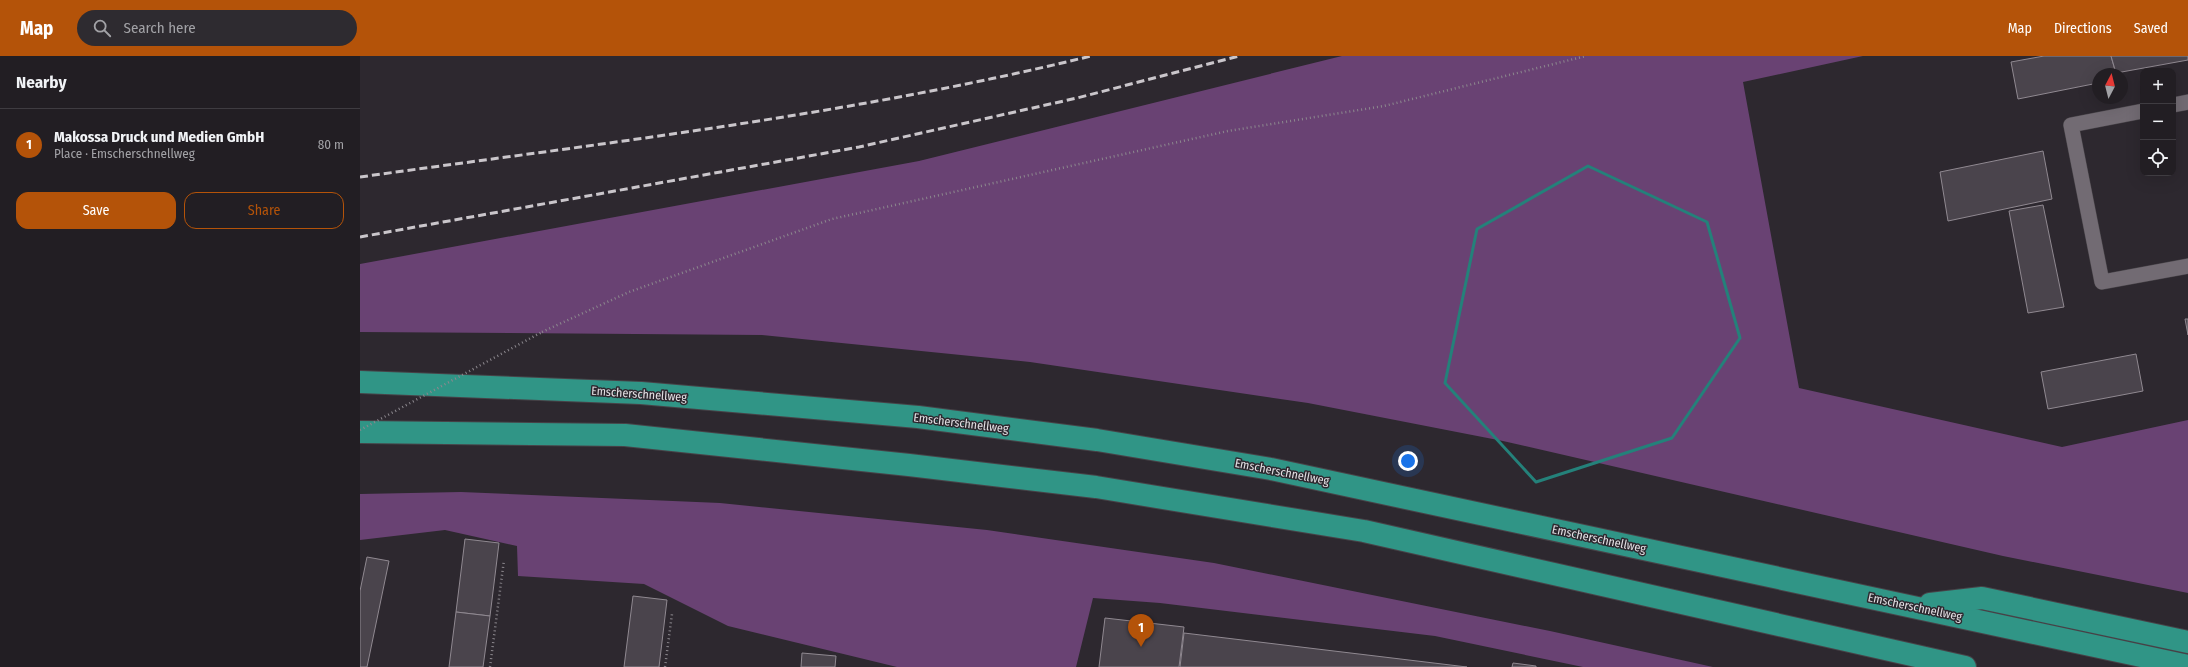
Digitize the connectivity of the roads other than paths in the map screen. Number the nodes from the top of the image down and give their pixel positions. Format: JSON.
{"nodes":[{"id":1,"x":2188,"y":102,"type":"edge"},
{"id":2,"x":2176,"y":104,"type":"edge"},
{"id":3,"x":2140,"y":112,"type":"edge"},
{"id":4,"x":2188,"y":266,"type":"edge"},
{"id":5,"x":360,"y":382,"type":"edge"},
{"id":6,"x":360,"y":431,"type":"edge"},
{"id":7,"x":1914,"y":606,"type":"junction"},
{"id":8,"x":2188,"y":642,"type":"edge"},
{"id":9,"x":2188,"y":666,"type":"edge"},
{"id":10,"x":1964,"y":667,"type":"edge"}],
"edges":[{"from":1,"to":2,"type":"lane"},
{"from":3,"to":4,"type":"lane"},
{"from":5,"to":7,"type":"highway","name":"Emscherschnellweg"},
{"from":6,"to":10,"type":"highway"},
{"from":7,"to":8,"type":"highway"},
{"from":7,"to":9,"type":"highway","name":"Emscherschnellweg"}]}
